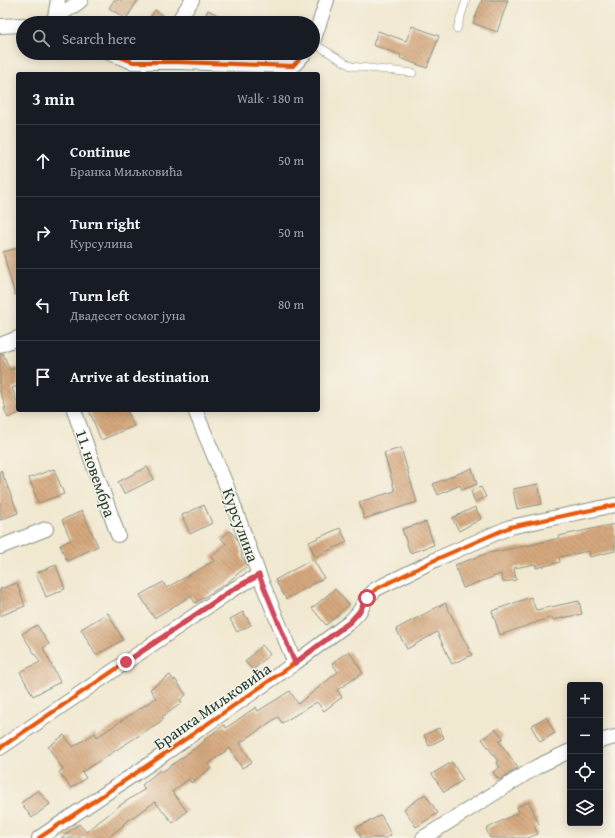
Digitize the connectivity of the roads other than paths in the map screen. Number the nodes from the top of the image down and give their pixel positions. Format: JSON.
{"nodes":[{"id":1,"x":58,"y":0,"type":"edge"},
{"id":2,"x":81,"y":0,"type":"edge"},
{"id":3,"x":192,"y":0,"type":"edge"},
{"id":4,"x":327,"y":0,"type":"edge"},
{"id":5,"x":466,"y":0,"type":"edge"},
{"id":6,"x":54,"y":16,"type":"edge"},
{"id":7,"x":59,"y":16,"type":"edge"},
{"id":8,"x":182,"y":16,"type":"edge"},
{"id":9,"x":320,"y":21,"type":"edge"},
{"id":10,"x":16,"y":25,"type":"edge"},
{"id":11,"x":0,"y":26,"type":"edge"},
{"id":12,"x":457,"y":29,"type":"dead end"},
{"id":13,"x":320,"y":46,"type":"edge"},
{"id":14,"x":128,"y":60,"type":"edge"},
{"id":15,"x":141,"y":60,"type":"edge"},
{"id":16,"x":199,"y":60,"type":"edge"},
{"id":17,"x":299,"y":60,"type":"edge"},
{"id":18,"x":413,"y":73,"type":"dead end"},
{"id":19,"x":16,"y":339,"type":"edge"},
{"id":20,"x":0,"y":345,"type":"edge"},
{"id":21,"x":75,"y":412,"type":"edge"},
{"id":22,"x":196,"y":412,"type":"edge"},
{"id":23,"x":615,"y":505,"type":"edge"},
{"id":24,"x":46,"y":529,"type":"dead end"},
{"id":25,"x":118,"y":535,"type":"dead end"},
{"id":26,"x":0,"y":547,"type":"edge"},
{"id":27,"x":259,"y":575,"type":"junction"},
{"id":28,"x":295,"y":663,"type":"junction"},
{"id":29,"x":615,"y":737,"type":"edge"},
{"id":30,"x":603,"y":740,"type":"edge"},
{"id":31,"x":0,"y":748,"type":"edge"},
{"id":32,"x":567,"y":752,"type":"edge"},
{"id":33,"x":39,"y":838,"type":"edge"},
{"id":34,"x":423,"y":838,"type":"edge"}],
"edges":[{"from":1,"to":6,"type":"street"},
{"from":2,"to":7,"type":"street"},
{"from":3,"to":8,"type":"street"},
{"from":4,"to":9,"type":"street"},
{"from":5,"to":12,"type":"lane"},
{"from":10,"to":11,"type":"street"},
{"from":13,"to":18,"type":"lane"},
{"from":14,"to":15,"type":"street"},
{"from":16,"to":17,"type":"street"},
{"from":19,"to":20,"type":"street"},
{"from":21,"to":25,"type":"street","name":"11. новембра"},
{"from":22,"to":27,"type":"street","name":"Курсулина"},
{"from":23,"to":28,"type":"street","name":"Бранка Миљковића"},
{"from":24,"to":26,"type":"street"},
{"from":27,"to":28,"type":"street","name":"Курсулина"},
{"from":27,"to":31,"type":"street"},
{"from":28,"to":33,"type":"street","name":"Бранка Миљковића"},
{"from":29,"to":30,"type":"street"},
{"from":32,"to":34,"type":"street"}]}
